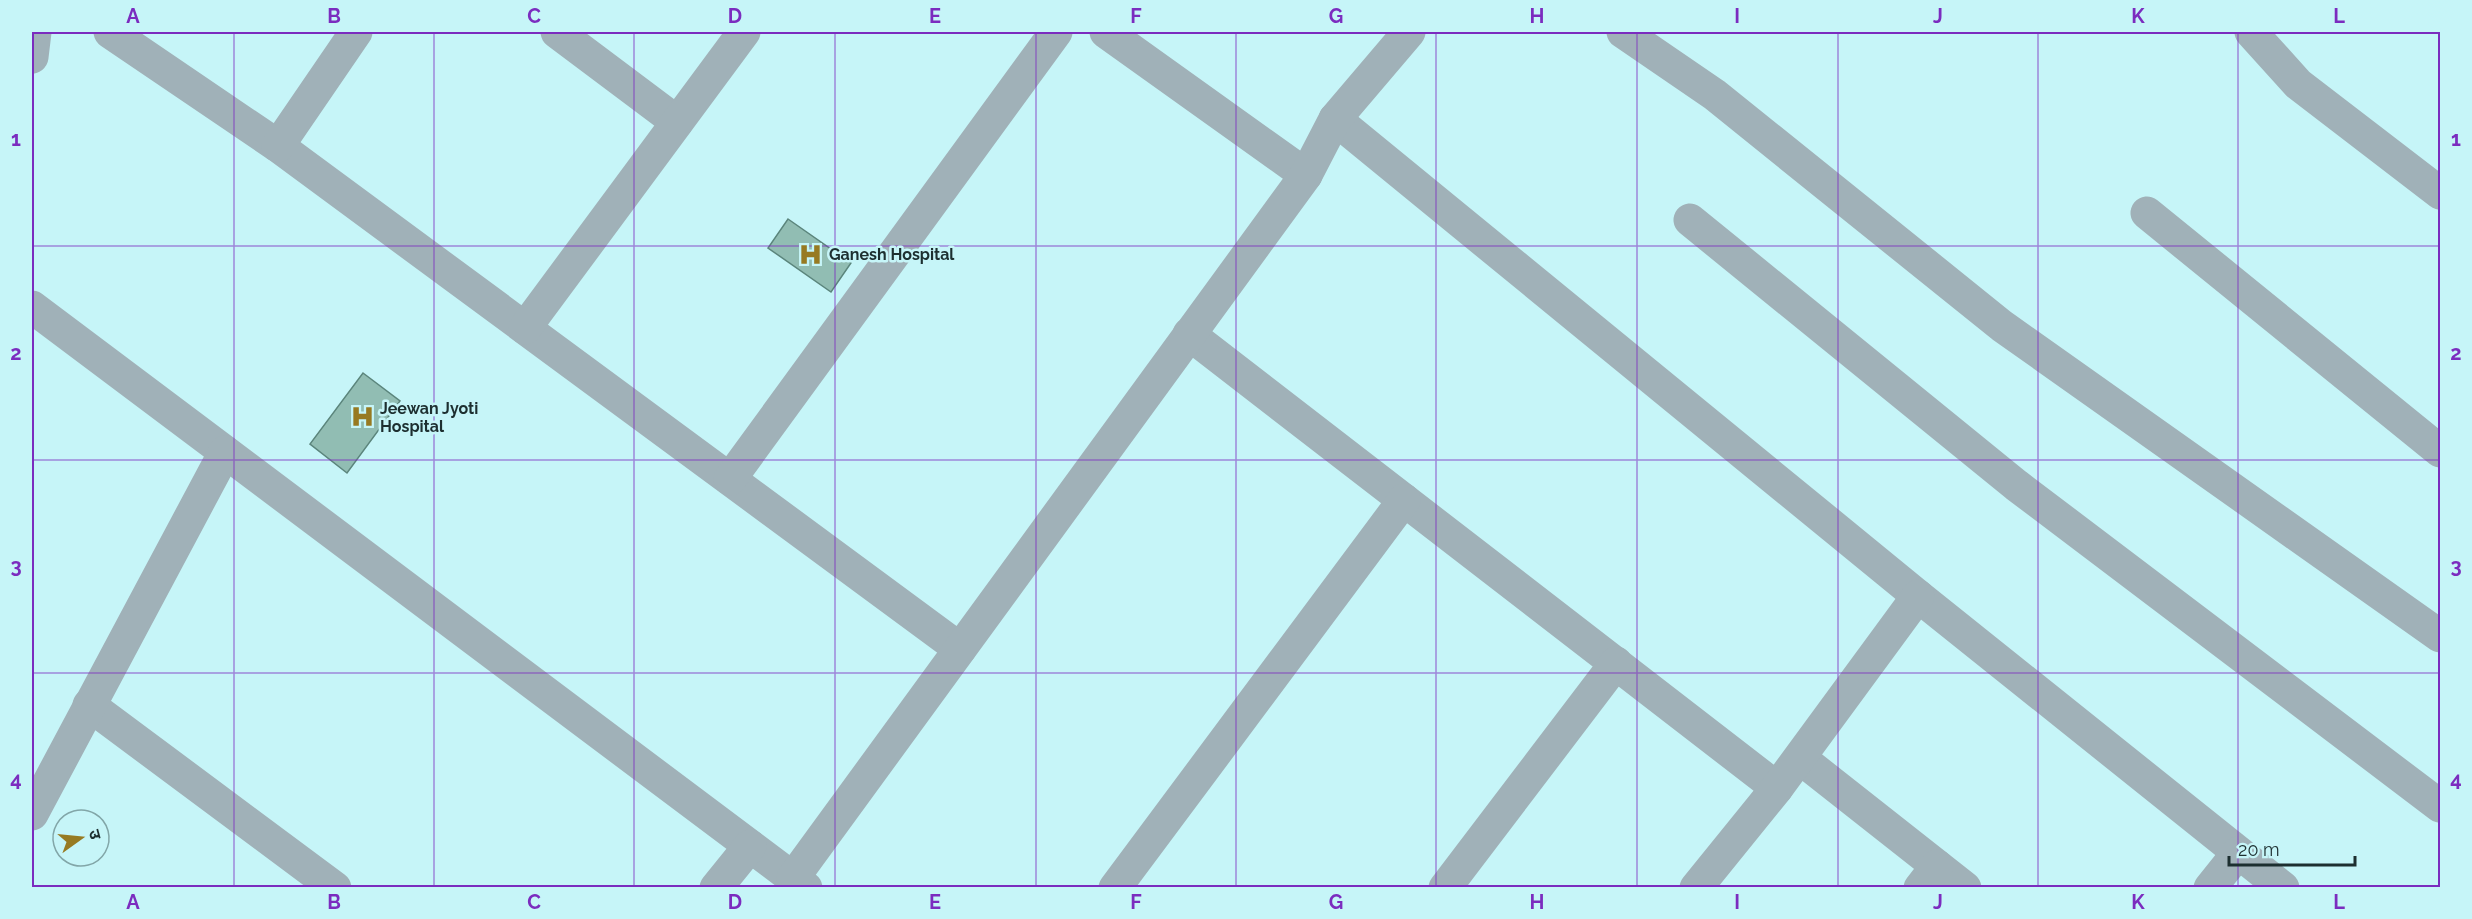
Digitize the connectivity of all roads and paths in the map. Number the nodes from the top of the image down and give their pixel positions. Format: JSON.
{"nodes":[{"id":1,"x":35,"y":32,"type":"edge"},
{"id":2,"x":110,"y":32,"type":"edge"},
{"id":3,"x":356,"y":32,"type":"edge"},
{"id":4,"x":556,"y":32,"type":"edge"},
{"id":5,"x":744,"y":32,"type":"edge"},
{"id":6,"x":1056,"y":32,"type":"edge"},
{"id":7,"x":1106,"y":32,"type":"edge"},
{"id":8,"x":1409,"y":32,"type":"edge"},
{"id":9,"x":1623,"y":32,"type":"edge"},
{"id":10,"x":2251,"y":32,"type":"edge"},
{"id":11,"x":32,"y":57,"type":"edge"},
{"id":12,"x":1335,"y":119,"type":"junction"},
{"id":13,"x":677,"y":122,"type":"junction"},
{"id":14,"x":278,"y":146,"type":"junction"},
{"id":15,"x":1306,"y":175,"type":"junction"},
{"id":16,"x":2440,"y":193,"type":"edge"},
{"id":17,"x":2147,"y":213,"type":"dead end"},
{"id":18,"x":1690,"y":220,"type":"dead end"},
{"id":19,"x":32,"y":307,"type":"edge"},
{"id":20,"x":525,"y":328,"type":"junction"},
{"id":21,"x":1189,"y":334,"type":"junction"},
{"id":22,"x":2440,"y":451,"type":"edge"},
{"id":23,"x":225,"y":452,"type":"junction"},
{"id":24,"x":730,"y":478,"type":"junction"},
{"id":25,"x":1404,"y":500,"type":"junction"},
{"id":26,"x":1918,"y":596,"type":"junction"},
{"id":27,"x":2440,"y":636,"type":"edge"},
{"id":28,"x":960,"y":649,"type":"junction"},
{"id":29,"x":1616,"y":663,"type":"junction"},
{"id":30,"x":88,"y":705,"type":"junction"},
{"id":31,"x":1800,"y":758,"type":"junction"},
{"id":32,"x":1777,"y":788,"type":"junction"},
{"id":33,"x":2440,"y":806,"type":"edge"},
{"id":34,"x":32,"y":814,"type":"edge"},
{"id":35,"x":750,"y":846,"type":"junction"},
{"id":36,"x":2238,"y":853,"type":"junction"},
{"id":37,"x":1929,"y":877,"type":"edge"},
{"id":38,"x":800,"y":883,"type":"edge"},
{"id":39,"x":335,"y":888,"type":"edge"},
{"id":40,"x":716,"y":888,"type":"edge"},
{"id":41,"x":1115,"y":888,"type":"edge"},
{"id":42,"x":1445,"y":888,"type":"edge"},
{"id":43,"x":1696,"y":888,"type":"edge"},
{"id":44,"x":1965,"y":888,"type":"edge"},
{"id":45,"x":2210,"y":888,"type":"edge"},
{"id":46,"x":2283,"y":888,"type":"edge"}],
"edges":[{"from":1,"to":11,"type":"street"},
{"from":2,"to":14,"type":"street"},
{"from":3,"to":14,"type":"street"},
{"from":4,"to":13,"type":"street"},
{"from":5,"to":13,"type":"street"},
{"from":6,"to":24,"type":"street"},
{"from":7,"to":15,"type":"street"},
{"from":8,"to":12,"type":"street"},
{"from":9,"to":27,"type":"street"},
{"from":10,"to":16,"type":"street"},
{"from":12,"to":15,"type":"street"},
{"from":12,"to":26,"type":"street"},
{"from":13,"to":20,"type":"street"},
{"from":14,"to":20,"type":"street"},
{"from":15,"to":21,"type":"street"},
{"from":17,"to":22,"type":"street"},
{"from":18,"to":33,"type":"street"},
{"from":19,"to":23,"type":"street"},
{"from":20,"to":24,"type":"street"},
{"from":21,"to":25,"type":"street"},
{"from":21,"to":28,"type":"street"},
{"from":23,"to":30,"type":"street"},
{"from":23,"to":35,"type":"street"},
{"from":24,"to":28,"type":"street"},
{"from":25,"to":29,"type":"street"},
{"from":25,"to":41,"type":"street"},
{"from":26,"to":31,"type":"street"},
{"from":26,"to":36,"type":"street"},
{"from":28,"to":38,"type":"street"},
{"from":29,"to":32,"type":"street"},
{"from":29,"to":42,"type":"street"},
{"from":30,"to":34,"type":"street"},
{"from":30,"to":39,"type":"street"},
{"from":31,"to":32,"type":"street"},
{"from":31,"to":37,"type":"street"},
{"from":32,"to":43,"type":"street"},
{"from":35,"to":38,"type":"street"},
{"from":35,"to":40,"type":"street"},
{"from":36,"to":45,"type":"street"},
{"from":36,"to":46,"type":"street"},
{"from":37,"to":44,"type":"street"}]}
